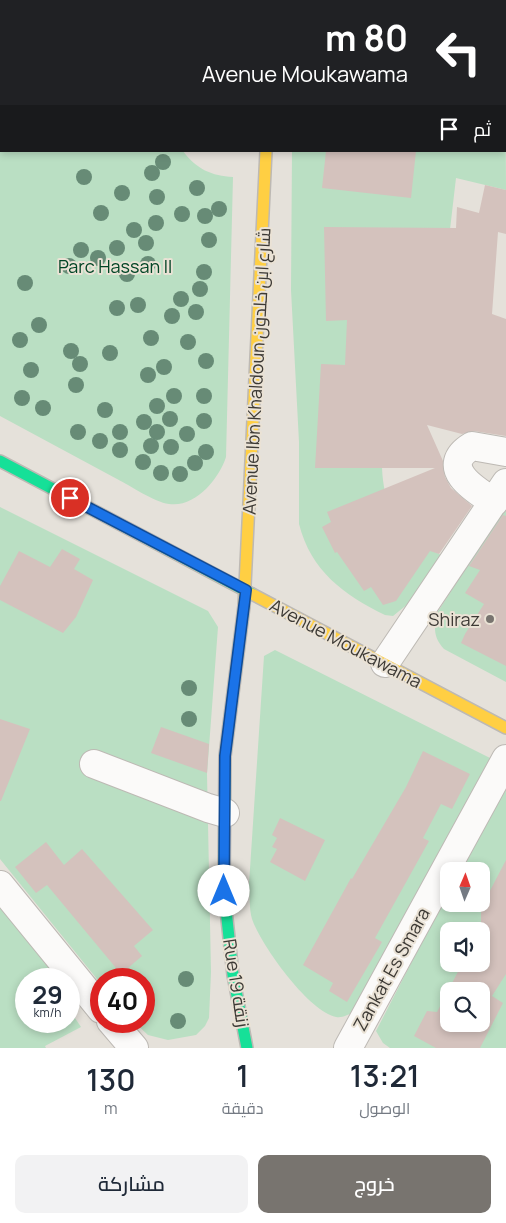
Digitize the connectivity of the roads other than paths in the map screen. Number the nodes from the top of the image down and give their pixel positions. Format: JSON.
{"nodes":[{"id":1,"x":266,"y":152,"type":"edge"},
{"id":2,"x":506,"y":452,"type":"edge"},
{"id":3,"x":0,"y":461,"type":"edge"},
{"id":4,"x":500,"y":492,"type":"edge"},
{"id":5,"x":246,"y":590,"type":"junction"},
{"id":6,"x":385,"y":663,"type":"junction"},
{"id":7,"x":506,"y":728,"type":"edge"},
{"id":8,"x":506,"y":759,"type":"edge"},
{"id":9,"x":94,"y":764,"type":"dead end"},
{"id":10,"x":225,"y":813,"type":"junction"},
{"id":11,"x":0,"y":885,"type":"edge"},
{"id":12,"x":90,"y":995,"type":"edge"},
{"id":13,"x":121,"y":1033,"type":"edge"},
{"id":14,"x":134,"y":1048,"type":"edge"},
{"id":15,"x":247,"y":1048,"type":"edge"},
{"id":16,"x":348,"y":1048,"type":"edge"}],
"edges":[{"from":1,"to":5,"type":"street","name":"Avenue Ibn Khaldoun شارع ابن خلدون"},
{"from":2,"to":4,"type":"street"},
{"from":3,"to":5,"type":"street","name":"Avenue Moukawama"},
{"from":4,"to":6,"type":"street"},
{"from":5,"to":6,"type":"street","name":"Avenue Moukawama"},
{"from":5,"to":10,"type":"street","name":"Rue 19 زنقة"},
{"from":6,"to":7,"type":"street","name":"Avenue Moukawama"},
{"from":8,"to":16,"type":"street","name":"Zankat Es Smara"},
{"from":9,"to":10,"type":"street"},
{"from":10,"to":15,"type":"street","name":"Rue 19 زنقة"},
{"from":11,"to":12,"type":"street"},
{"from":13,"to":14,"type":"street"}]}
